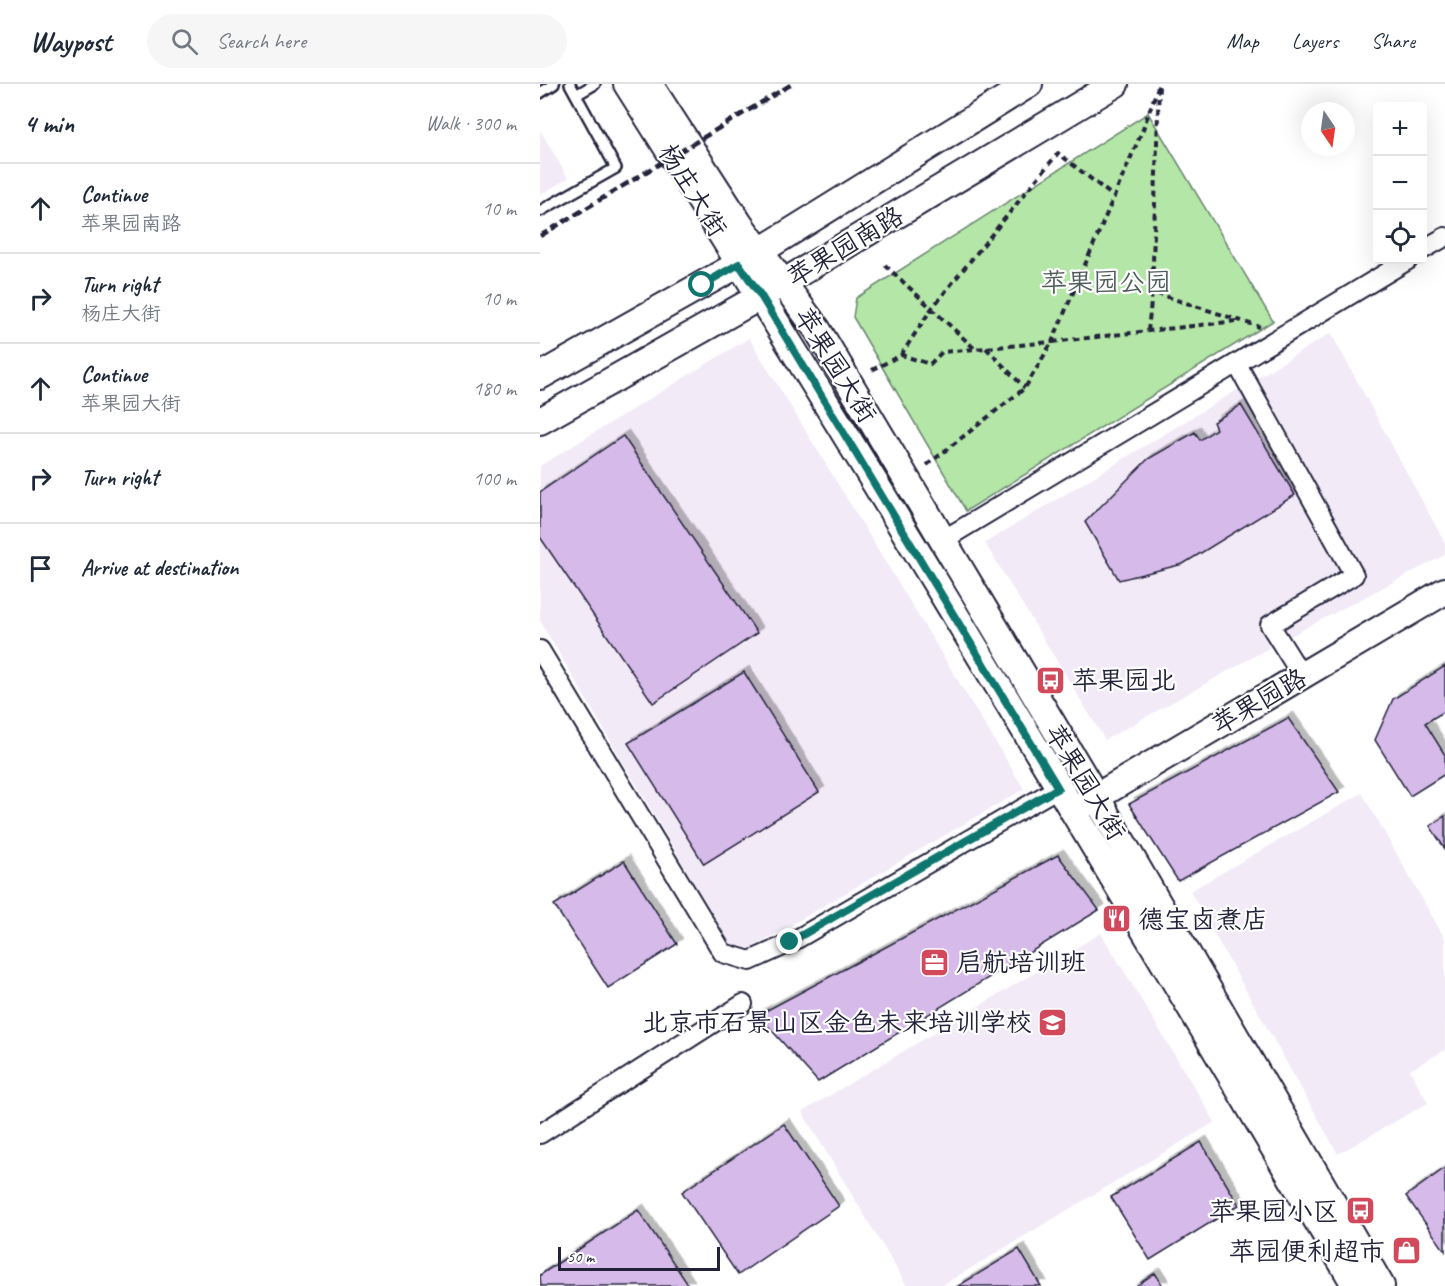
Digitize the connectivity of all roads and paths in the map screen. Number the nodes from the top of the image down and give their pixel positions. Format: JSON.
{"nodes":[{"id":1,"x":554,"y":84,"type":"edge"},
{"id":2,"x":570,"y":84,"type":"edge"},
{"id":3,"x":595,"y":84,"type":"edge"},
{"id":4,"x":627,"y":84,"type":"edge"},
{"id":5,"x":649,"y":84,"type":"edge"},
{"id":6,"x":1029,"y":84,"type":"edge"},
{"id":7,"x":1116,"y":84,"type":"edge"},
{"id":8,"x":540,"y":93,"type":"edge"},
{"id":9,"x":576,"y":95,"type":"junction"},
{"id":10,"x":1114,"y":197,"type":"junction"},
{"id":11,"x":540,"y":211,"type":"edge"},
{"id":12,"x":1445,"y":237,"type":"edge"},
{"id":13,"x":1427,"y":247,"type":"edge"},
{"id":14,"x":749,"y":258,"type":"junction"},
{"id":15,"x":1401,"y":264,"type":"edge"},
{"id":16,"x":885,"y":265,"type":"dead end"},
{"id":17,"x":782,"y":283,"type":"junction"},
{"id":18,"x":1152,"y":292,"type":"junction"},
{"id":19,"x":761,"y":296,"type":"junction"},
{"id":20,"x":932,"y":308,"type":"junction"},
{"id":21,"x":1239,"y":321,"type":"junction"},
{"id":22,"x":1148,"y":331,"type":"junction"},
{"id":23,"x":1283,"y":335,"type":"junction"},
{"id":24,"x":1052,"y":342,"type":"junction"},
{"id":25,"x":986,"y":348,"type":"junction"},
{"id":26,"x":975,"y":349,"type":"junction"},
{"id":27,"x":902,"y":355,"type":"junction"},
{"id":28,"x":1237,"y":364,"type":"junction"},
{"id":29,"x":872,"y":370,"type":"dead end"},
{"id":30,"x":540,"y":376,"type":"edge"},
{"id":31,"x":1025,"y":388,"type":"junction"},
{"id":32,"x":540,"y":421,"type":"edge"},
{"id":33,"x":927,"y":465,"type":"dead end"},
{"id":34,"x":943,"y":540,"type":"junction"},
{"id":35,"x":1445,"y":591,"type":"edge"},
{"id":36,"x":540,"y":650,"type":"edge"},
{"id":37,"x":1302,"y":676,"type":"junction"},
{"id":38,"x":1058,"y":788,"type":"junction"},
{"id":39,"x":1096,"y":797,"type":"junction"},
{"id":40,"x":1072,"y":810,"type":"junction"},
{"id":41,"x":743,"y":1004,"type":"dead end"},
{"id":42,"x":540,"y":1134,"type":"edge"},
{"id":43,"x":1356,"y":1286,"type":"edge"},
{"id":44,"x":1381,"y":1286,"type":"edge"}],
"edges":[{"from":1,"to":8,"type":"lane"},
{"from":2,"to":9,"type":"lane"},
{"from":3,"to":9,"type":"lane"},
{"from":4,"to":14,"type":"main road","name":"杨庄大街"},
{"from":5,"to":14,"type":"main road","name":"杨庄大街"},
{"from":6,"to":14,"type":"main road","name":"苹果园南路"},
{"from":7,"to":17,"type":"main road","name":"苹果园南路"},
{"from":9,"to":11,"type":"lane"},
{"from":10,"to":18,"type":"path"},
{"from":10,"to":20,"type":"path"},
{"from":10,"to":24,"type":"path"},
{"from":12,"to":13,"type":"street"},
{"from":14,"to":17,"type":"main road","name":"杨庄大街"},
{"from":14,"to":19,"type":"main road","name":"杨庄大街"},
{"from":14,"to":30,"type":"main road","name":"苹果园南路"},
{"from":15,"to":23,"type":"street"},
{"from":16,"to":20,"type":"path"},
{"from":17,"to":19,"type":"main road","name":"苹果园南路"},
{"from":17,"to":34,"type":"main road","name":"苹果园大街"},
{"from":18,"to":21,"type":"path"},
{"from":18,"to":22,"type":"path"},
{"from":19,"to":32,"type":"main road","name":"苹果园南路"},
{"from":19,"to":38,"type":"main road","name":"苹果园大街"},
{"from":20,"to":26,"type":"path"},
{"from":20,"to":27,"type":"path"},
{"from":21,"to":22,"type":"path"},
{"from":21,"to":23,"type":"path"},
{"from":22,"to":24,"type":"path"},
{"from":23,"to":28,"type":"street"},
{"from":24,"to":25,"type":"path"},
{"from":24,"to":31,"type":"path"},
{"from":25,"to":26,"type":"path"},
{"from":25,"to":31,"type":"path"},
{"from":26,"to":27,"type":"path"},
{"from":27,"to":29,"type":"path"},
{"from":28,"to":34,"type":"street"},
{"from":28,"to":37,"type":"street"},
{"from":31,"to":33,"type":"path"},
{"from":34,"to":39,"type":"main road","name":"苹果园大街"},
{"from":35,"to":37,"type":"main road","name":"苹果园路"},
{"from":36,"to":38,"type":"street"},
{"from":37,"to":39,"type":"main road","name":"苹果园路"},
{"from":38,"to":40,"type":"main road","name":"苹果园大街"},
{"from":39,"to":40,"type":"main road","name":"苹果园路"},
{"from":39,"to":44,"type":"main road","name":"苹果园大街"},
{"from":40,"to":43,"type":"main road","name":"苹果园大街"},
{"from":41,"to":42,"type":"street"}]}
